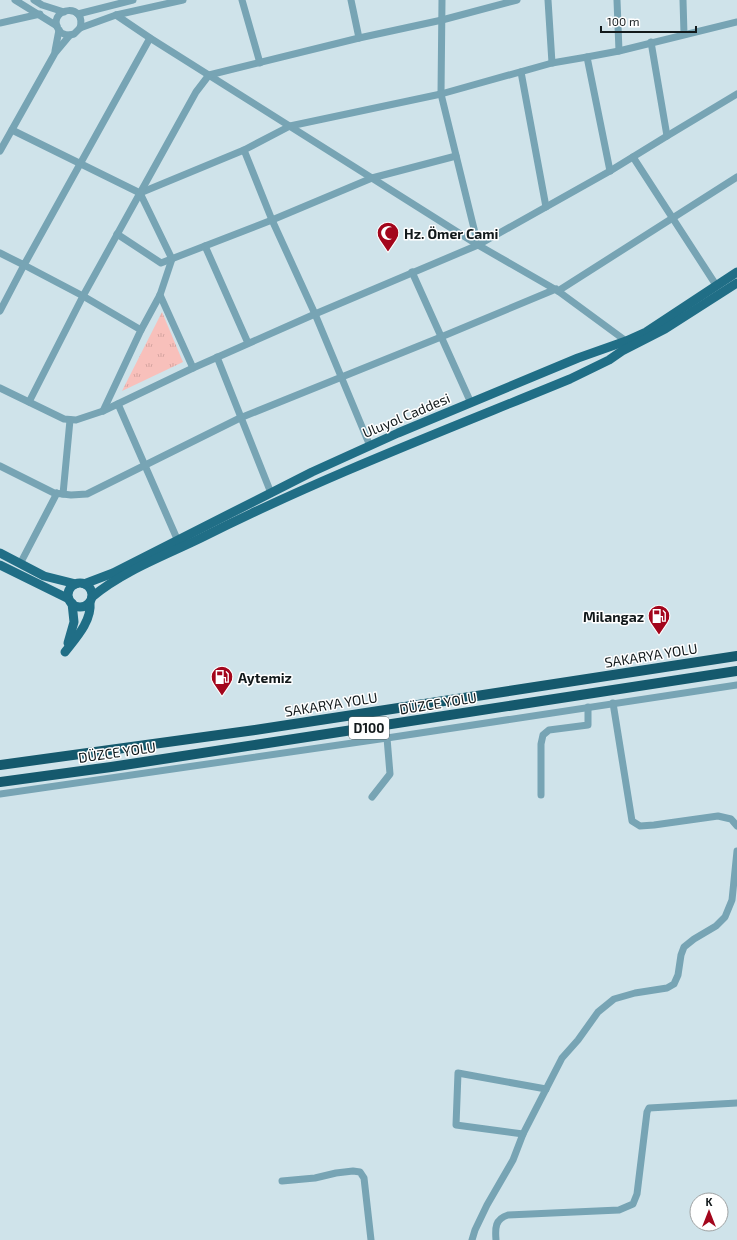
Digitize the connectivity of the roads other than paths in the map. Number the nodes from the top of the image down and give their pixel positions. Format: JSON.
{"nodes":[{"id":1,"x":15,"y":0,"type":"edge"},
{"id":2,"x":34,"y":0,"type":"edge"},
{"id":3,"x":133,"y":0,"type":"edge"},
{"id":4,"x":183,"y":0,"type":"edge"},
{"id":5,"x":242,"y":0,"type":"edge"},
{"id":6,"x":351,"y":0,"type":"edge"},
{"id":7,"x":442,"y":0,"type":"edge"},
{"id":8,"x":517,"y":0,"type":"edge"},
{"id":9,"x":548,"y":0,"type":"edge"},
{"id":10,"x":617,"y":0,"type":"edge"},
{"id":11,"x":684,"y":0,"type":"edge"},
{"id":12,"x":64,"y":12,"type":"junction"},
{"id":13,"x":40,"y":14,"type":"junction"},
{"id":14,"x":78,"y":14,"type":"junction"},
{"id":15,"x":116,"y":14,"type":"junction"},
{"id":16,"x":442,"y":20,"type":"junction"},
{"id":17,"x":737,"y":22,"type":"edge"},
{"id":18,"x":0,"y":23,"type":"edge"},
{"id":19,"x":58,"y":28,"type":"junction"},
{"id":20,"x":80,"y":28,"type":"junction"},
{"id":21,"x":684,"y":34,"type":"junction"},
{"id":22,"x":70,"y":35,"type":"junction"},
{"id":23,"x":150,"y":38,"type":"junction"},
{"id":24,"x":359,"y":38,"type":"junction"},
{"id":25,"x":651,"y":42,"type":"junction"},
{"id":26,"x":619,"y":50,"type":"junction"},
{"id":27,"x":55,"y":53,"type":"junction"},
{"id":28,"x":587,"y":57,"type":"junction"},
{"id":29,"x":260,"y":63,"type":"junction"},
{"id":30,"x":552,"y":63,"type":"junction"},
{"id":31,"x":521,"y":72,"type":"junction"},
{"id":32,"x":209,"y":75,"type":"junction"},
{"id":33,"x":441,"y":94,"type":"junction"},
{"id":34,"x":737,"y":94,"type":"edge"},
{"id":35,"x":290,"y":126,"type":"junction"},
{"id":36,"x":12,"y":130,"type":"junction"},
{"id":37,"x":667,"y":136,"type":"junction"},
{"id":38,"x":244,"y":150,"type":"junction"},
{"id":39,"x":0,"y":151,"type":"edge"},
{"id":40,"x":456,"y":156,"type":"junction"},
{"id":41,"x":633,"y":157,"type":"junction"},
{"id":42,"x":80,"y":164,"type":"junction"},
{"id":43,"x":610,"y":171,"type":"junction"},
{"id":44,"x":737,"y":177,"type":"edge"},
{"id":45,"x":372,"y":178,"type":"junction"},
{"id":46,"x":140,"y":194,"type":"junction"},
{"id":47,"x":546,"y":207,"type":"junction"},
{"id":48,"x":673,"y":219,"type":"junction"},
{"id":49,"x":272,"y":220,"type":"junction"},
{"id":50,"x":117,"y":234,"type":"junction"},
{"id":51,"x":478,"y":245,"type":"junction"},
{"id":52,"x":205,"y":246,"type":"junction"},
{"id":53,"x":0,"y":253,"type":"edge"},
{"id":54,"x":172,"y":259,"type":"junction"},
{"id":55,"x":24,"y":266,"type":"junction"},
{"id":56,"x":412,"y":272,"type":"junction"},
{"id":57,"x":737,"y":272,"type":"edge"},
{"id":58,"x":737,"y":283,"type":"edge"},
{"id":59,"x":716,"y":285,"type":"junction"},
{"id":60,"x":557,"y":290,"type":"junction"},
{"id":61,"x":160,"y":295,"type":"junction"},
{"id":62,"x":83,"y":296,"type":"junction"},
{"id":63,"x":0,"y":311,"type":"edge"},
{"id":64,"x":315,"y":314,"type":"junction"},
{"id":65,"x":141,"y":330,"type":"junction"},
{"id":66,"x":441,"y":337,"type":"junction"},
{"id":67,"x":626,"y":341,"type":"junction"},
{"id":68,"x":641,"y":342,"type":"junction"},
{"id":69,"x":248,"y":344,"type":"junction"},
{"id":70,"x":217,"y":357,"type":"junction"},
{"id":71,"x":193,"y":368,"type":"junction"},
{"id":72,"x":342,"y":377,"type":"junction"},
{"id":73,"x":0,"y":388,"type":"edge"},
{"id":74,"x":29,"y":402,"type":"junction"},
{"id":75,"x":471,"y":403,"type":"junction"},
{"id":76,"x":118,"y":404,"type":"junction"},
{"id":77,"x":103,"y":411,"type":"junction"},
{"id":78,"x":240,"y":418,"type":"junction"},
{"id":79,"x":70,"y":420,"type":"junction"},
{"id":80,"x":370,"y":446,"type":"junction"},
{"id":81,"x":0,"y":466,"type":"edge"},
{"id":82,"x":145,"y":466,"type":"junction"},
{"id":83,"x":271,"y":493,"type":"junction"},
{"id":84,"x":60,"y":494,"type":"junction"},
{"id":85,"x":178,"y":541,"type":"junction"},
{"id":86,"x":0,"y":553,"type":"edge"},
{"id":87,"x":20,"y":564,"type":"junction"},
{"id":88,"x":0,"y":565,"type":"edge"},
{"id":89,"x":80,"y":584,"type":"junction"},
{"id":90,"x":91,"y":599,"type":"junction"},
{"id":91,"x":70,"y":601,"type":"junction"},
{"id":92,"x":737,"y":656,"type":"edge"},
{"id":93,"x":737,"y":671,"type":"edge"},
{"id":94,"x":737,"y":685,"type":"edge"},
{"id":95,"x":612,"y":703,"type":"junction"},
{"id":96,"x":588,"y":707,"type":"junction"},
{"id":97,"x":387,"y":738,"type":"junction"},
{"id":98,"x":0,"y":765,"type":"edge"},
{"id":99,"x":0,"y":782,"type":"edge"},
{"id":100,"x":0,"y":794,"type":"edge"},
{"id":101,"x":541,"y":795,"type":"dead end"},
{"id":102,"x":372,"y":797,"type":"dead end"},
{"id":103,"x":737,"y":826,"type":"edge"},
{"id":104,"x":737,"y":851,"type":"edge"},
{"id":105,"x":546,"y":1089,"type":"junction"},
{"id":106,"x":737,"y":1103,"type":"edge"},
{"id":107,"x":523,"y":1134,"type":"junction"},
{"id":108,"x":282,"y":1181,"type":"dead end"},
{"id":109,"x":371,"y":1240,"type":"edge"},
{"id":110,"x":472,"y":1240,"type":"edge"},
{"id":111,"x":496,"y":1240,"type":"edge"}],
"edges":[{"from":1,"to":13,"type":"street"},
{"from":2,"to":12,"type":"street"},
{"from":3,"to":14,"type":"street"},
{"from":4,"to":15,"type":"street"},
{"from":5,"to":29,"type":"street"},
{"from":6,"to":24,"type":"street"},
{"from":7,"to":16,"type":"street"},
{"from":8,"to":16,"type":"street"},
{"from":9,"to":30,"type":"street"},
{"from":10,"to":26,"type":"street"},
{"from":11,"to":21,"type":"street"},
{"from":12,"to":14,"type":"street"},
{"from":12,"to":19,"type":"street"},
{"from":13,"to":18,"type":"street"},
{"from":13,"to":19,"type":"street"},
{"from":14,"to":20,"type":"street"},
{"from":15,"to":20,"type":"street"},
{"from":15,"to":23,"type":"street"},
{"from":16,"to":24,"type":"street"},
{"from":16,"to":33,"type":"street"},
{"from":17,"to":21,"type":"street"},
{"from":19,"to":22,"type":"street"},
{"from":19,"to":27,"type":"street"},
{"from":20,"to":22,"type":"street"},
{"from":21,"to":25,"type":"street"},
{"from":22,"to":27,"type":"street"},
{"from":23,"to":32,"type":"street"},
{"from":23,"to":42,"type":"street"},
{"from":24,"to":29,"type":"street"},
{"from":25,"to":26,"type":"street"},
{"from":25,"to":37,"type":"street"},
{"from":26,"to":28,"type":"street"},
{"from":27,"to":36,"type":"street"},
{"from":28,"to":30,"type":"street"},
{"from":28,"to":43,"type":"street"},
{"from":29,"to":32,"type":"street"},
{"from":30,"to":31,"type":"street"},
{"from":31,"to":33,"type":"street"},
{"from":31,"to":47,"type":"street"},
{"from":32,"to":35,"type":"street"},
{"from":32,"to":46,"type":"street"},
{"from":33,"to":35,"type":"street"},
{"from":33,"to":40,"type":"street"},
{"from":34,"to":37,"type":"street"},
{"from":35,"to":38,"type":"street"},
{"from":35,"to":45,"type":"street"},
{"from":36,"to":39,"type":"street"},
{"from":36,"to":42,"type":"street"},
{"from":37,"to":41,"type":"street"},
{"from":38,"to":46,"type":"street"},
{"from":38,"to":49,"type":"street"},
{"from":40,"to":45,"type":"street"},
{"from":40,"to":51,"type":"street"},
{"from":41,"to":43,"type":"street"},
{"from":41,"to":48,"type":"street"},
{"from":42,"to":46,"type":"street"},
{"from":42,"to":55,"type":"street"},
{"from":43,"to":47,"type":"street"},
{"from":44,"to":48,"type":"street"},
{"from":45,"to":49,"type":"street"},
{"from":45,"to":51,"type":"street"},
{"from":46,"to":50,"type":"street"},
{"from":46,"to":54,"type":"street"},
{"from":47,"to":51,"type":"street"},
{"from":48,"to":59,"type":"street"},
{"from":48,"to":60,"type":"street"},
{"from":49,"to":52,"type":"street"},
{"from":49,"to":64,"type":"street"},
{"from":50,"to":54,"type":"street"},
{"from":50,"to":62,"type":"street"},
{"from":51,"to":56,"type":"street"},
{"from":51,"to":60,"type":"street"},
{"from":52,"to":54,"type":"street"},
{"from":52,"to":69,"type":"street"},
{"from":53,"to":55,"type":"street"},
{"from":54,"to":61,"type":"street"},
{"from":55,"to":62,"type":"street"},
{"from":55,"to":63,"type":"street"},
{"from":56,"to":64,"type":"street"},
{"from":56,"to":66,"type":"street"},
{"from":57,"to":59,"type":"main road","name":"Uluyol Caddesi"},
{"from":58,"to":68,"type":"main road","name":"Uluyol Caddesi"},
{"from":59,"to":67,"type":"main road","name":"Uluyol Caddesi"},
{"from":60,"to":66,"type":"street"},
{"from":60,"to":67,"type":"street"},
{"from":61,"to":65,"type":"street"},
{"from":61,"to":71,"type":"street"},
{"from":62,"to":65,"type":"street"},
{"from":62,"to":74,"type":"street"},
{"from":64,"to":69,"type":"street"},
{"from":64,"to":72,"type":"street"},
{"from":65,"to":77,"type":"street"},
{"from":66,"to":72,"type":"street"},
{"from":66,"to":75,"type":"street"},
{"from":67,"to":68,"type":"street"},
{"from":67,"to":75,"type":"main road","name":"Uluyol Caddesi"},
{"from":68,"to":90,"type":"main road","name":"Uluyol Caddesi"},
{"from":69,"to":70,"type":"street"},
{"from":70,"to":71,"type":"street"},
{"from":70,"to":78,"type":"street"},
{"from":71,"to":76,"type":"street"},
{"from":72,"to":78,"type":"street"},
{"from":72,"to":80,"type":"street"},
{"from":73,"to":74,"type":"street"},
{"from":74,"to":79,"type":"street"},
{"from":75,"to":80,"type":"main road","name":"Uluyol Caddesi"},
{"from":76,"to":77,"type":"street"},
{"from":76,"to":82,"type":"street"},
{"from":77,"to":79,"type":"street"},
{"from":78,"to":82,"type":"street"},
{"from":78,"to":83,"type":"street"},
{"from":79,"to":84,"type":"street"},
{"from":80,"to":83,"type":"main road","name":"Uluyol Caddesi"},
{"from":81,"to":84,"type":"street"},
{"from":82,"to":84,"type":"street"},
{"from":82,"to":85,"type":"street"},
{"from":83,"to":85,"type":"main road","name":"Uluyol Caddesi"},
{"from":84,"to":87,"type":"street"},
{"from":85,"to":89,"type":"main road","name":"Uluyol Caddesi"},
{"from":86,"to":87,"type":"main road"},
{"from":87,"to":89,"type":"main road"},
{"from":88,"to":91,"type":"main road"},
{"from":89,"to":90,"type":"main road"},
{"from":89,"to":91,"type":"main road"},
{"from":90,"to":91,"type":"main road"},
{"from":90,"to":91,"type":"main road"},
{"from":92,"to":98,"type":"highway","name":"SAKARYA YOLU","number":"D100"},
{"from":93,"to":99,"type":"highway","name":"DÜZCE YOLU","number":"D100"},
{"from":94,"to":95,"type":"street"},
{"from":95,"to":96,"type":"street"},
{"from":95,"to":103,"type":"street"},
{"from":96,"to":97,"type":"street"},
{"from":96,"to":101,"type":"street"},
{"from":97,"to":100,"type":"street"},
{"from":97,"to":102,"type":"street"},
{"from":104,"to":105,"type":"street"},
{"from":105,"to":107,"type":"street"},
{"from":105,"to":107,"type":"street"},
{"from":106,"to":111,"type":"street"},
{"from":107,"to":110,"type":"street"},
{"from":108,"to":109,"type":"street"}]}
